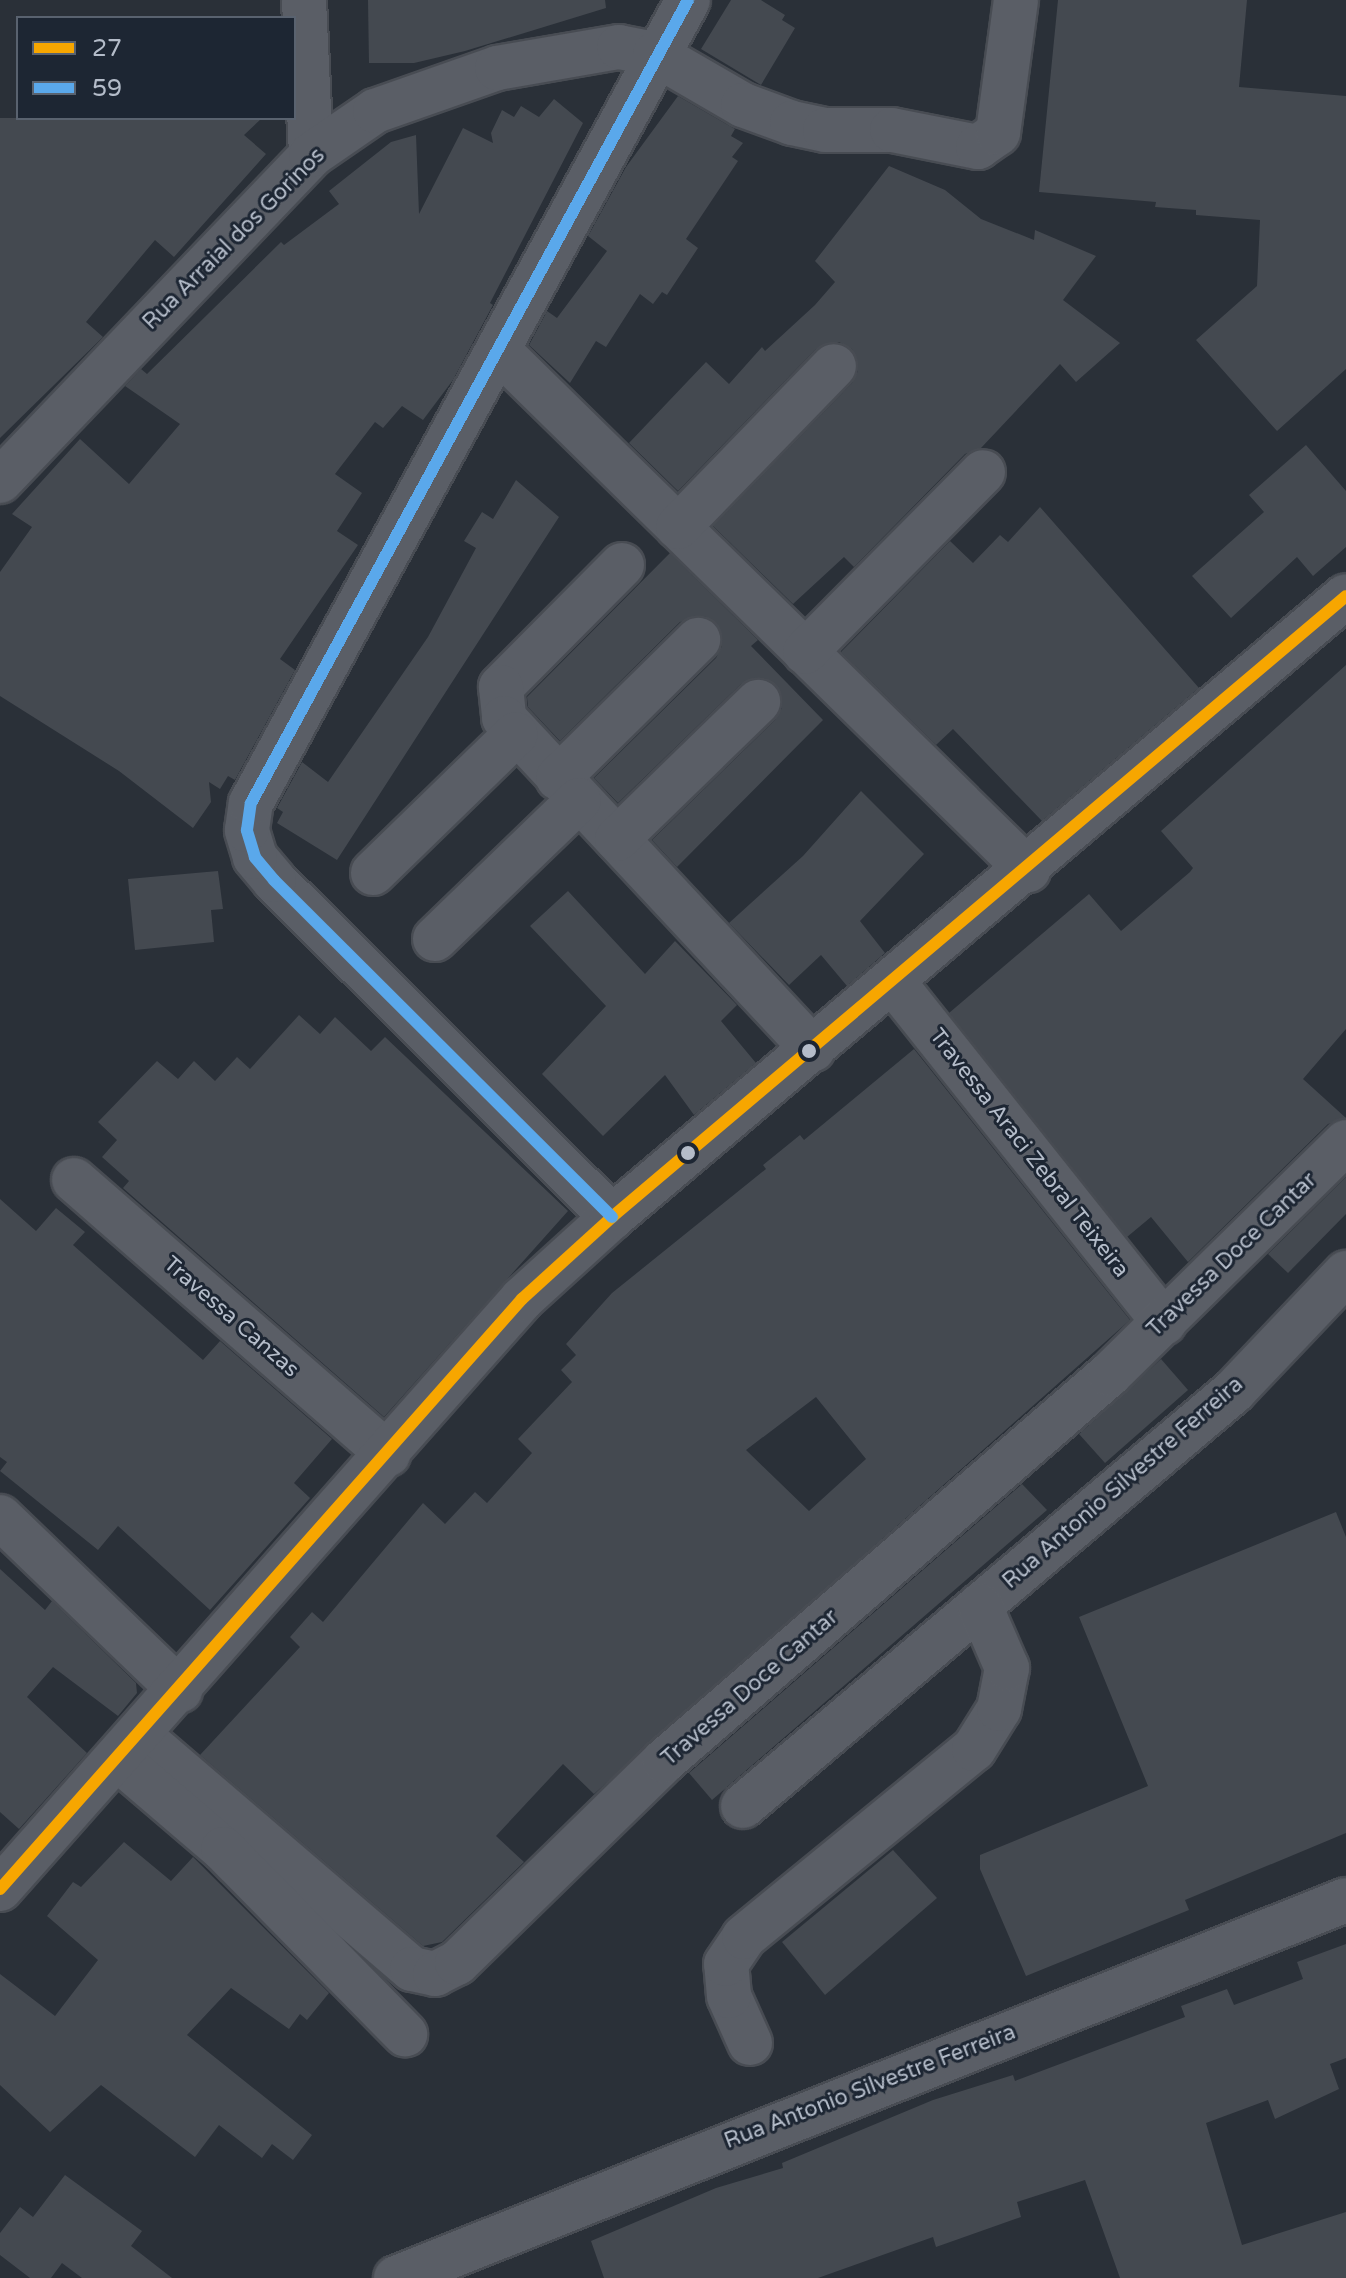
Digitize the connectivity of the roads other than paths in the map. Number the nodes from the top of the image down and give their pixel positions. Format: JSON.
{"nodes":[{"id":1,"x":304,"y":0,"type":"edge"},
{"id":2,"x":688,"y":0,"type":"edge"},
{"id":3,"x":1016,"y":0,"type":"edge"},
{"id":4,"x":655,"y":54,"type":"junction"},
{"id":5,"x":311,"y":155,"type":"junction"},
{"id":6,"x":500,"y":352,"type":"junction"},
{"id":7,"x":834,"y":366,"type":"dead end"},
{"id":8,"x":983,"y":472,"type":"dead end"},
{"id":9,"x":0,"y":481,"type":"edge"},
{"id":10,"x":678,"y":527,"type":"junction"},
{"id":11,"x":622,"y":565,"type":"dead end"},
{"id":12,"x":1346,"y":596,"type":"edge"},
{"id":13,"x":698,"y":640,"type":"dead end"},
{"id":14,"x":805,"y":652,"type":"junction"},
{"id":15,"x":758,"y":702,"type":"dead end"},
{"id":16,"x":516,"y":734,"type":"junction"},
{"id":17,"x":569,"y":789,"type":"junction"},
{"id":18,"x":617,"y":839,"type":"junction"},
{"id":19,"x":1028,"y":870,"type":"junction"},
{"id":20,"x":373,"y":873,"type":"dead end"},
{"id":21,"x":435,"y":939,"type":"dead end"},
{"id":22,"x":894,"y":983,"type":"junction"},
{"id":23,"x":813,"y":1049,"type":"junction"},
{"id":24,"x":1346,"y":1142,"type":"edge"},
{"id":25,"x":74,"y":1180,"type":"dead end"},
{"id":26,"x":612,"y":1217,"type":"junction"},
{"id":27,"x":1346,"y":1273,"type":"edge"},
{"id":28,"x":1164,"y":1323,"type":"junction"},
{"id":29,"x":388,"y":1454,"type":"junction"},
{"id":30,"x":0,"y":1517,"type":"edge"},
{"id":31,"x":980,"y":1606,"type":"junction"},
{"id":32,"x":180,"y":1690,"type":"junction"},
{"id":33,"x":129,"y":1748,"type":"junction"},
{"id":34,"x":743,"y":1806,"type":"dead end"},
{"id":35,"x":0,"y":1889,"type":"edge"},
{"id":36,"x":1346,"y":1900,"type":"edge"},
{"id":37,"x":405,"y":2034,"type":"dead end"},
{"id":38,"x":750,"y":2043,"type":"dead end"},
{"id":39,"x":396,"y":2278,"type":"edge"}],
"edges":[{"from":1,"to":5,"type":"street"},
{"from":2,"to":4,"type":"street"},
{"from":3,"to":4,"type":"street"},
{"from":4,"to":5,"type":"street","name":"Rua Arraial dos Gorinos"},
{"from":4,"to":6,"type":"street"},
{"from":5,"to":9,"type":"street","name":"Rua Arraial dos Gorinos"},
{"from":6,"to":10,"type":"street"},
{"from":6,"to":26,"type":"street"},
{"from":7,"to":10,"type":"street"},
{"from":8,"to":14,"type":"street"},
{"from":10,"to":14,"type":"street"},
{"from":11,"to":16,"type":"street"},
{"from":12,"to":19,"type":"street"},
{"from":13,"to":17,"type":"street"},
{"from":14,"to":19,"type":"street"},
{"from":15,"to":18,"type":"street"},
{"from":16,"to":17,"type":"street"},
{"from":16,"to":20,"type":"street"},
{"from":17,"to":18,"type":"street"},
{"from":17,"to":21,"type":"street"},
{"from":18,"to":23,"type":"street"},
{"from":19,"to":22,"type":"street"},
{"from":22,"to":23,"type":"street"},
{"from":22,"to":28,"type":"street","name":"Travessa Araci Zebral Teixeira"},
{"from":23,"to":26,"type":"street"},
{"from":24,"to":28,"type":"street","name":"Travessa Doce Cantar"},
{"from":25,"to":29,"type":"street","name":"Travessa Canzas"},
{"from":26,"to":29,"type":"street"},
{"from":27,"to":31,"type":"street","name":"Rua Antonio Silvestre Ferreira"},
{"from":28,"to":33,"type":"street","name":"Travessa Doce Cantar"},
{"from":29,"to":32,"type":"street"},
{"from":30,"to":32,"type":"street"},
{"from":31,"to":34,"type":"street","name":"Rua Antonio Silvestre Ferreira"},
{"from":31,"to":38,"type":"street"},
{"from":32,"to":33,"type":"street"},
{"from":33,"to":35,"type":"street"},
{"from":33,"to":37,"type":"street"},
{"from":36,"to":39,"type":"street","name":"Rua Antonio Silvestre Ferreira"}]}
